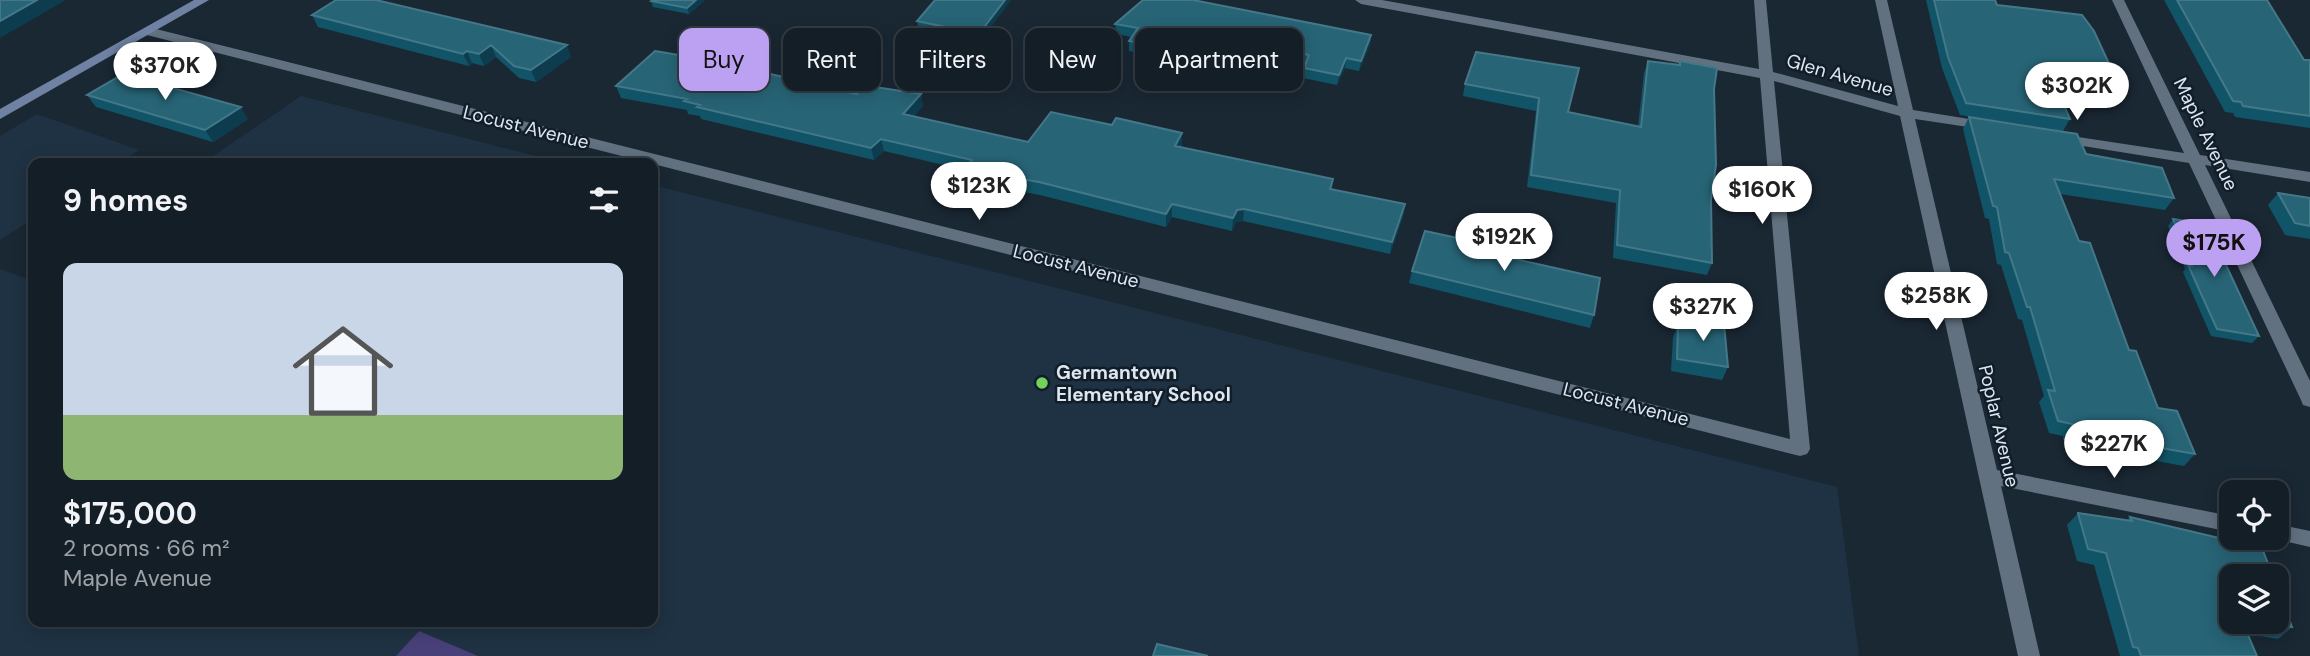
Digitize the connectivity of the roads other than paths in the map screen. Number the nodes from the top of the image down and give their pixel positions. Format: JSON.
{"nodes":[{"id":1,"x":203,"y":0,"type":"edge"},
{"id":2,"x":1361,"y":0,"type":"edge"},
{"id":3,"x":1760,"y":0,"type":"edge"},
{"id":4,"x":1881,"y":0,"type":"edge"},
{"id":5,"x":2118,"y":0,"type":"edge"},
{"id":6,"x":148,"y":32,"type":"junction"},
{"id":7,"x":1767,"y":75,"type":"junction"},
{"id":8,"x":1907,"y":113,"type":"junction"},
{"id":9,"x":0,"y":116,"type":"edge"},
{"id":10,"x":2003,"y":129,"type":"edge"},
{"id":11,"x":2044,"y":135,"type":"edge"},
{"id":12,"x":647,"y":158,"type":"edge"},
{"id":13,"x":2195,"y":160,"type":"junction"},
{"id":14,"x":658,"y":161,"type":"edge"},
{"id":15,"x":2310,"y":177,"type":"edge"},
{"id":16,"x":2310,"y":400,"type":"edge"},
{"id":17,"x":1989,"y":476,"type":"junction"},
{"id":18,"x":2219,"y":522,"type":"edge"},
{"id":19,"x":2289,"y":535,"type":"edge"},
{"id":20,"x":2310,"y":539,"type":"edge"},
{"id":21,"x":2029,"y":656,"type":"edge"}],
"edges":[{"from":1,"to":6,"type":"street"},
{"from":2,"to":7,"type":"street","name":"Glen Avenue"},
{"from":3,"to":7,"type":"street"},
{"from":4,"to":8,"type":"street","name":"Poplar Avenue"},
{"from":5,"to":13,"type":"street","name":"Maple Avenue"},
{"from":6,"to":9,"type":"street"},
{"from":6,"to":12,"type":"street","name":"Locust Avenue"},
{"from":7,"to":8,"type":"street","name":"Glen Avenue"},
{"from":7,"to":14,"type":"street","name":"Locust Avenue"},
{"from":8,"to":10,"type":"street","name":"Glen Avenue"},
{"from":8,"to":17,"type":"street","name":"Poplar Avenue"},
{"from":11,"to":13,"type":"street"},
{"from":13,"to":15,"type":"street"},
{"from":13,"to":16,"type":"street","name":"Maple Avenue"},
{"from":17,"to":18,"type":"street"},
{"from":17,"to":21,"type":"street","name":"Poplar Avenue"},
{"from":19,"to":20,"type":"street"}]}
